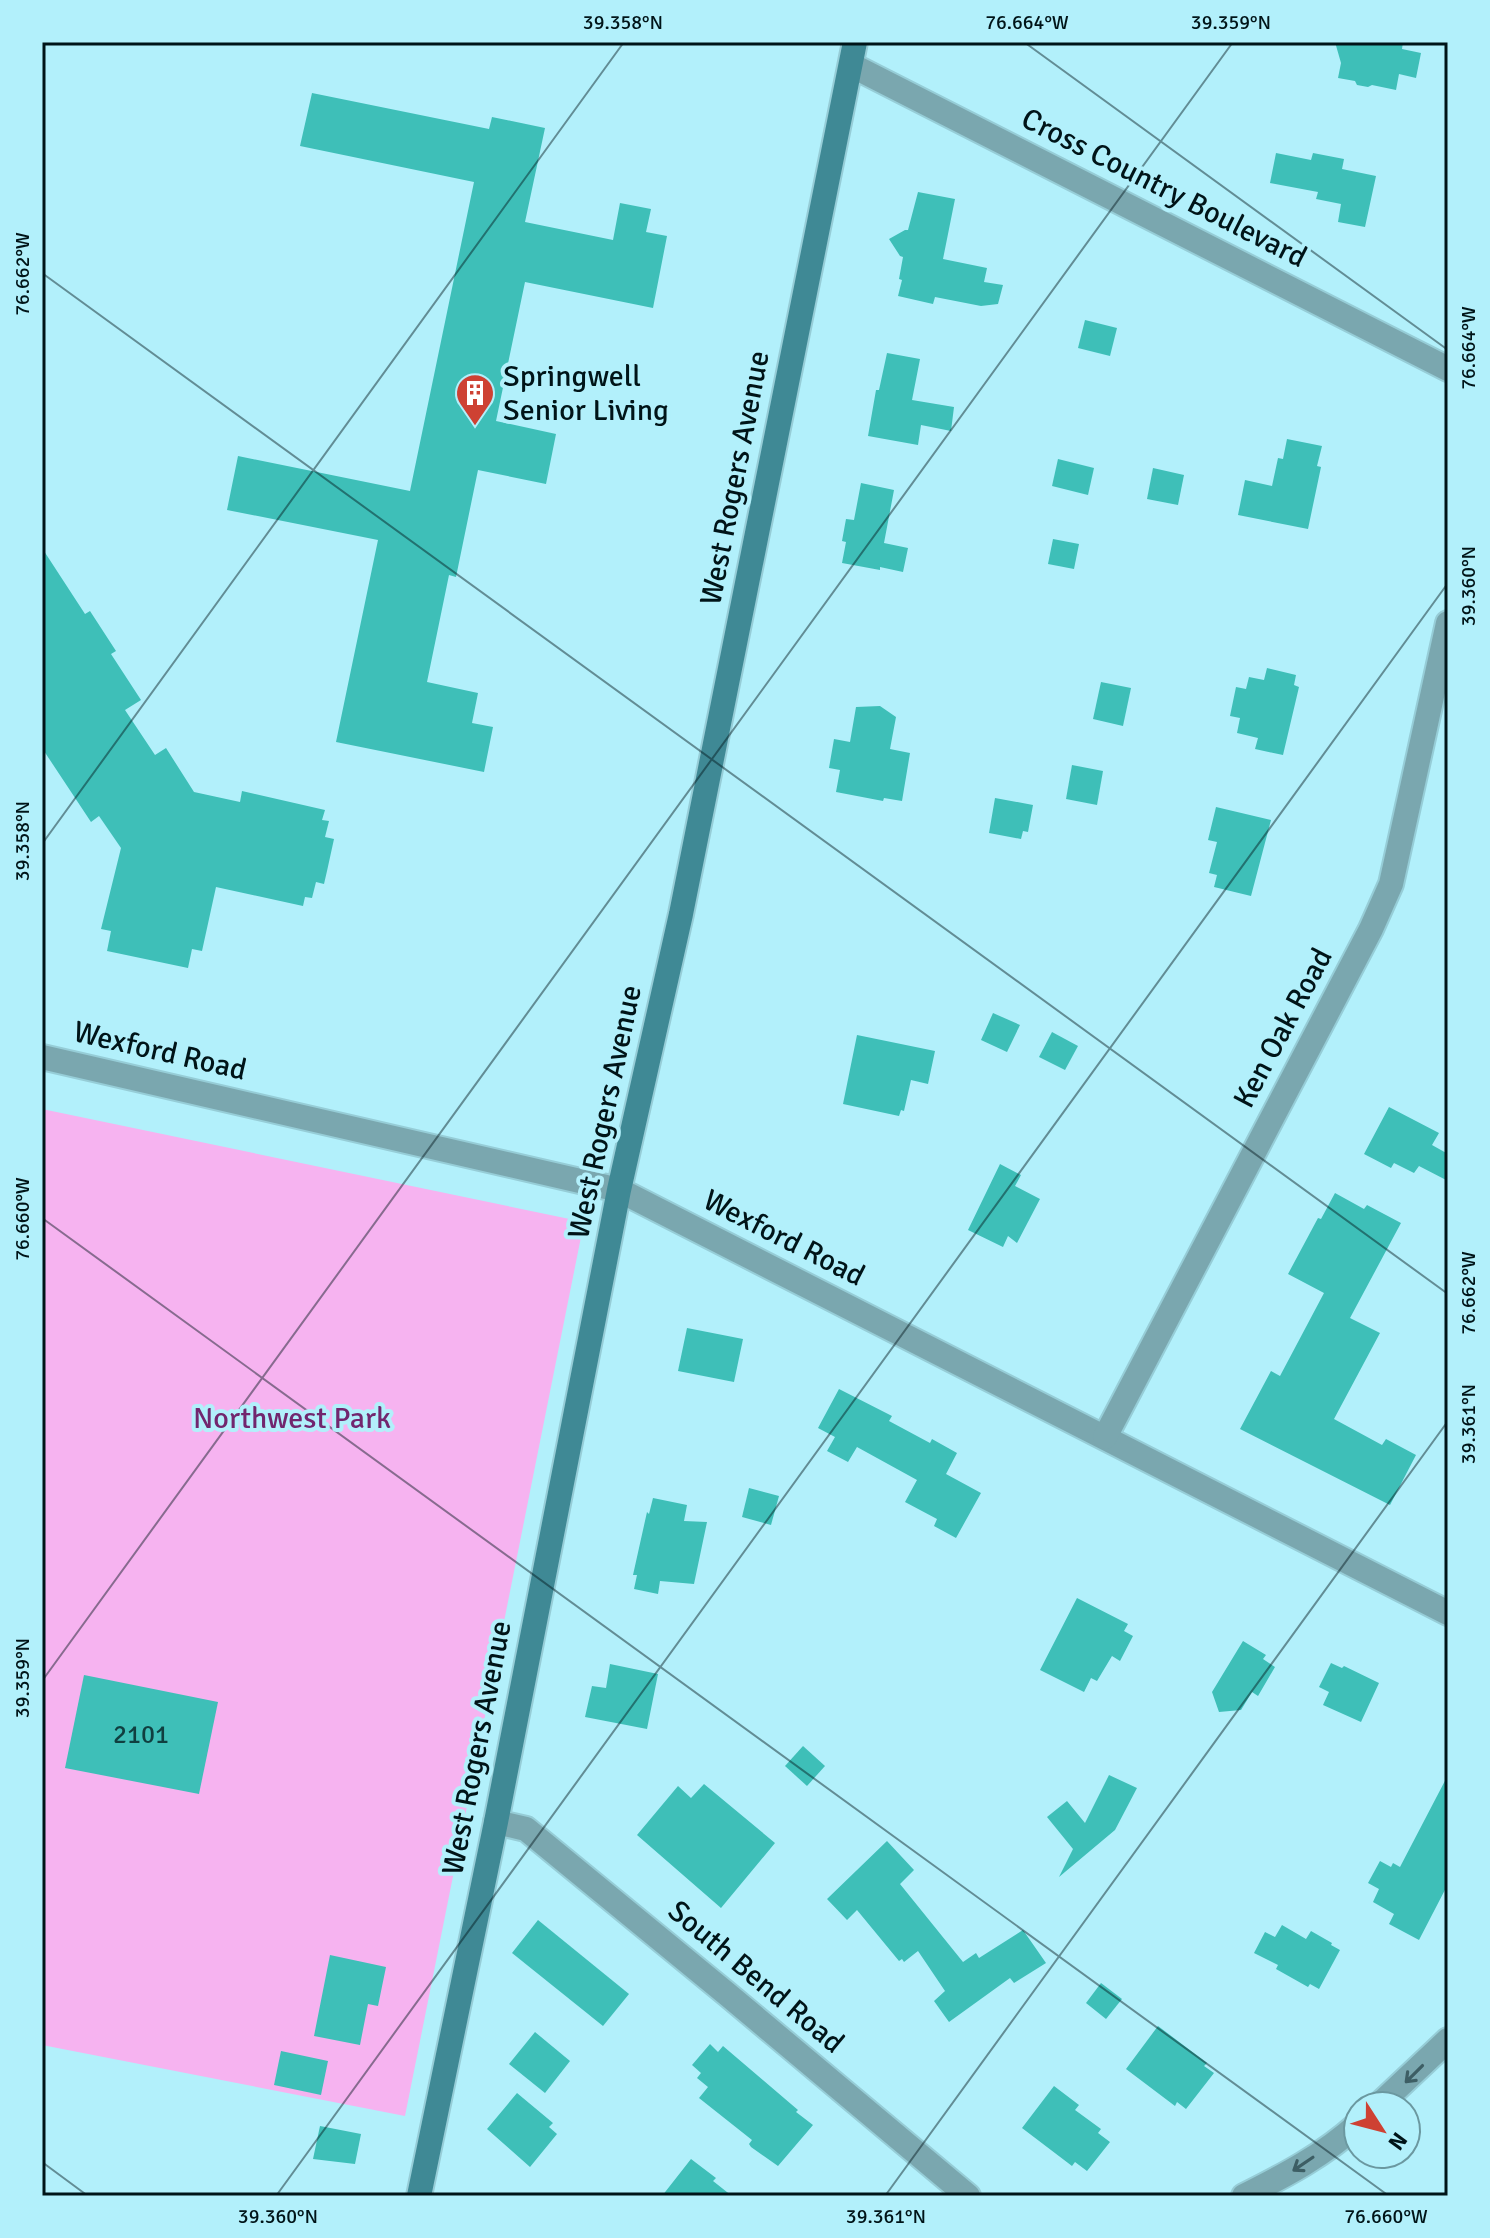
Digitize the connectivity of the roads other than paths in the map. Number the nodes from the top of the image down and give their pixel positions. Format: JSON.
{"nodes":[{"id":1,"x":853,"y":53,"type":"edge"},
{"id":2,"x":1448,"y":369,"type":"edge"},
{"id":3,"x":1448,"y":623,"type":"edge"},
{"id":4,"x":42,"y":1057,"type":"edge"},
{"id":5,"x":619,"y":1190,"type":"junction"},
{"id":6,"x":1105,"y":1437,"type":"junction"},
{"id":7,"x":1448,"y":1613,"type":"edge"},
{"id":8,"x":496,"y":1822,"type":"junction"},
{"id":9,"x":1448,"y":2040,"type":"edge"},
{"id":10,"x":1395,"y":2090,"type":"edge"},
{"id":11,"x":1342,"y":2136,"type":"edge"},
{"id":12,"x":419,"y":2196,"type":"edge"},
{"id":13,"x":968,"y":2196,"type":"edge"},
{"id":14,"x":1244,"y":2196,"type":"edge"}],
"edges":[{"from":1,"to":2,"type":"street","name":"Cross Country Boulevard"},
{"from":1,"to":5,"type":"street","name":"West Rogers Avenue"},
{"from":3,"to":6,"type":"street","name":"Ken Oak Road"},
{"from":4,"to":5,"type":"street","name":"Wexford Road"},
{"from":5,"to":6,"type":"street","name":"Wexford Road"},
{"from":5,"to":8,"type":"street","name":"West Rogers Avenue"},
{"from":6,"to":7,"type":"street","name":"Wexford Road"},
{"from":8,"to":12,"type":"street","name":"West Rogers Avenue"},
{"from":8,"to":13,"type":"street","name":"South Bend Road"},
{"from":9,"to":10,"type":"street","one_way":true},
{"from":11,"to":14,"type":"street","one_way":true}]}
